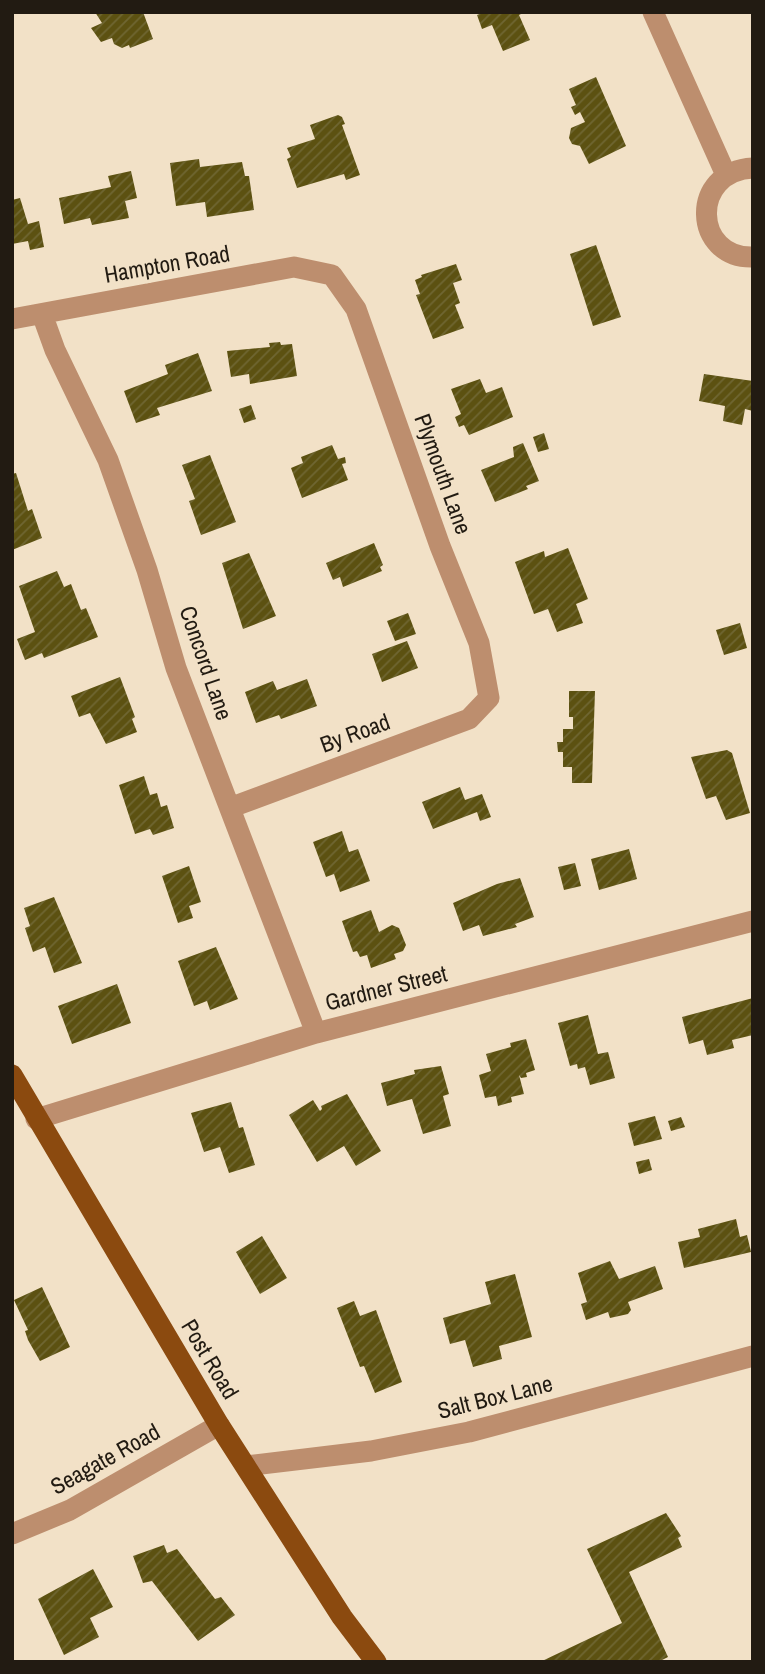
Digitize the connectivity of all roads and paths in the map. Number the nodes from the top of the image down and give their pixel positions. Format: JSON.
{"nodes":[{"id":1,"x":653,"y":12,"type":"edge"},
{"id":2,"x":753,"y":168,"type":"edge"},
{"id":3,"x":726,"y":175,"type":"junction"},
{"id":4,"x":753,"y":257,"type":"edge"},
{"id":5,"x":332,"y":275,"type":"joint"},
{"id":6,"x":42,"y":314,"type":"junction"},
{"id":7,"x":12,"y":319,"type":"edge"},
{"id":8,"x":489,"y":698,"type":"joint"},
{"id":9,"x":232,"y":807,"type":"junction"},
{"id":10,"x":753,"y":921,"type":"edge"},
{"id":11,"x":316,"y":1033,"type":"junction"},
{"id":12,"x":12,"y":1075,"type":"edge"},
{"id":13,"x":36,"y":1119,"type":"junction"},
{"id":14,"x":753,"y":1356,"type":"edge"},
{"id":15,"x":219,"y":1425,"type":"junction"},
{"id":16,"x":246,"y":1466,"type":"junction"},
{"id":17,"x":12,"y":1534,"type":"edge"},
{"id":18,"x":376,"y":1662,"type":"edge"}],
"edges":[{"from":1,"to":3,"type":"street"},
{"from":2,"to":3,"type":"street"},
{"from":3,"to":4,"type":"street"},
{"from":5,"to":6,"type":"street","name":"Hampton Road"},
{"from":5,"to":8,"type":"street","name":"Plymouth Lane"},
{"from":6,"to":7,"type":"street","name":"Hampton Road"},
{"from":6,"to":9,"type":"street","name":"Concord Lane"},
{"from":8,"to":9,"type":"street","name":"By Road"},
{"from":9,"to":11,"type":"street","name":"Concord Lane"},
{"from":10,"to":11,"type":"street","name":"Gardner Street"},
{"from":11,"to":13,"type":"street","name":"Gardner Street"},
{"from":12,"to":13,"type":"main road","name":"Post Road"},
{"from":13,"to":15,"type":"main road","name":"Post Road"},
{"from":14,"to":16,"type":"street","name":"Salt Box Lane"},
{"from":15,"to":16,"type":"main road","name":"Post Road"},
{"from":15,"to":17,"type":"street","name":"Seagate Road"},
{"from":16,"to":18,"type":"main road","name":"Post Road"}]}
